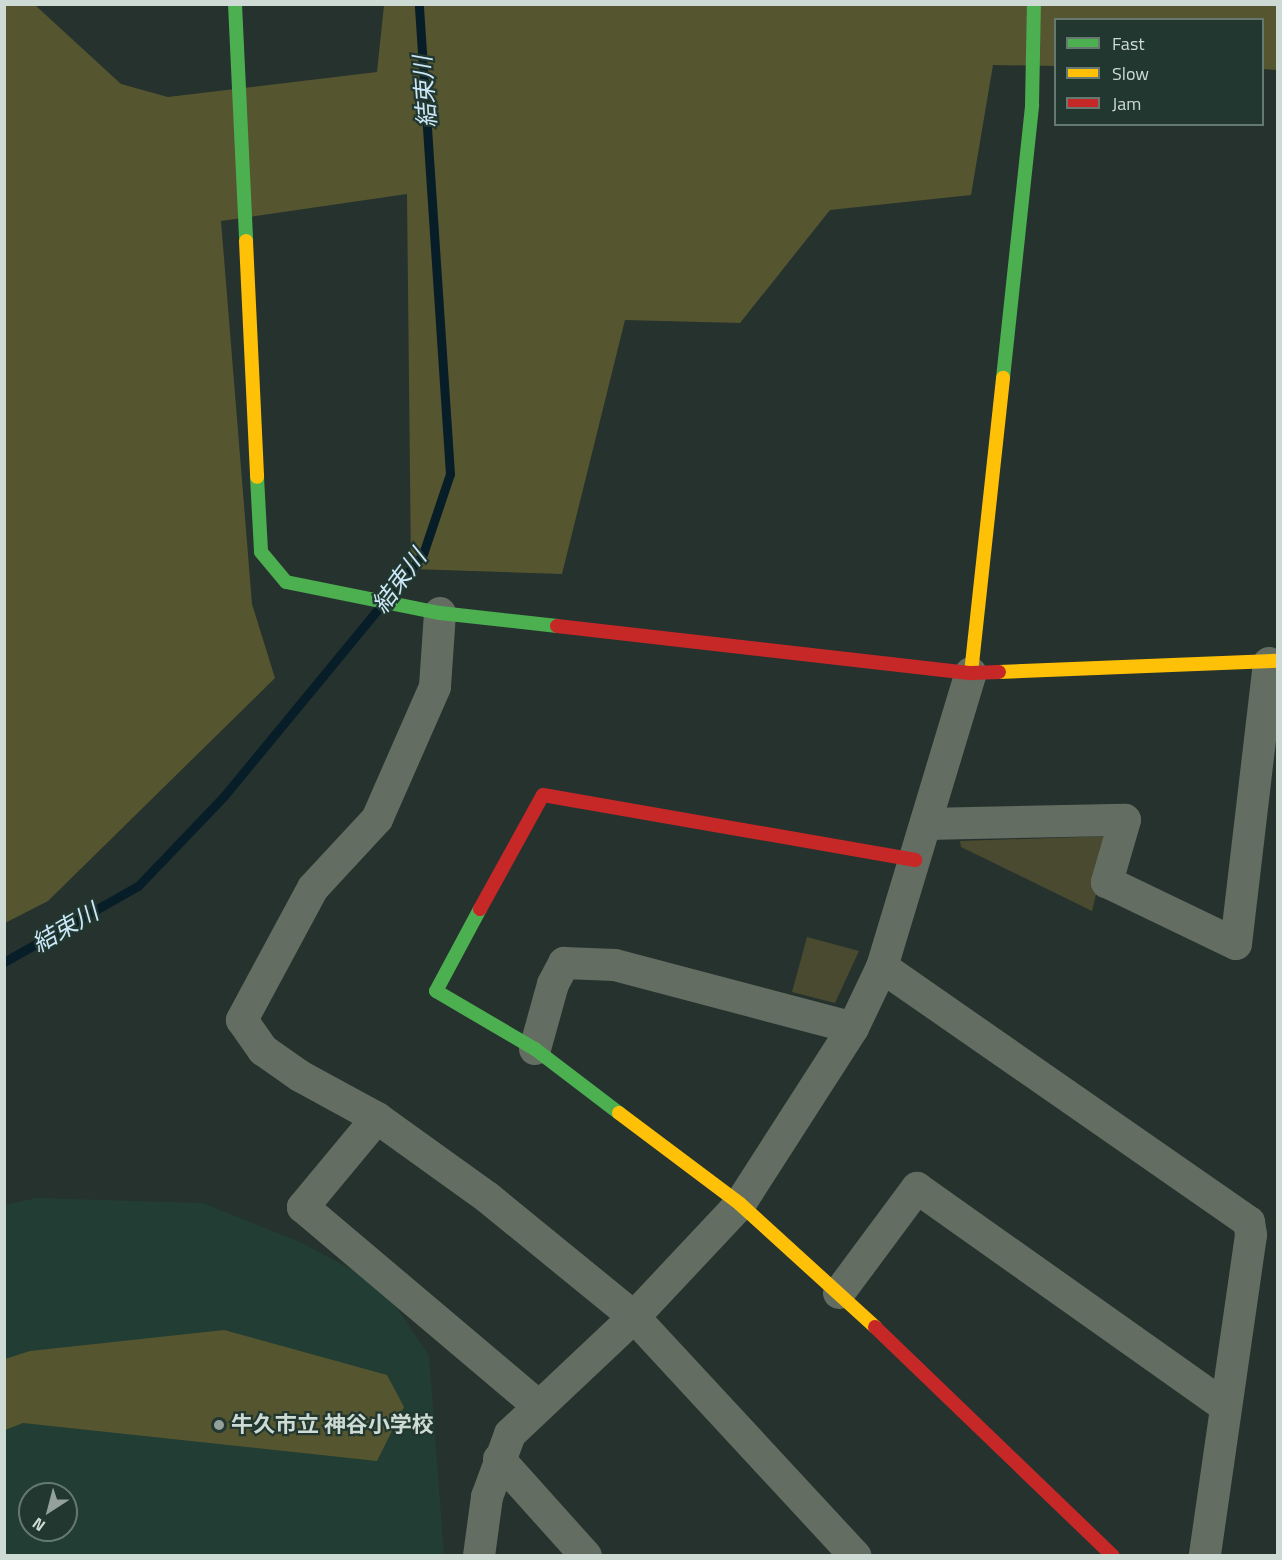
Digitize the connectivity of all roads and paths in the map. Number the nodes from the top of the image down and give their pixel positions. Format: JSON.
{"nodes":[{"id":1,"x":235,"y":4,"type":"edge"},
{"id":2,"x":1034,"y":4,"type":"edge"},
{"id":3,"x":440,"y":613,"type":"junction"},
{"id":4,"x":1273,"y":662,"type":"edge"},
{"id":5,"x":971,"y":673,"type":"junction"},
{"id":6,"x":926,"y":824,"type":"junction"},
{"id":7,"x":915,"y":860,"type":"junction"},
{"id":8,"x":882,"y":967,"type":"junction"},
{"id":9,"x":853,"y":1028,"type":"junction"},
{"id":10,"x":535,"y":1049,"type":"junction"},
{"id":11,"x":376,"y":1118,"type":"junction"},
{"id":12,"x":740,"y":1204,"type":"junction"},
{"id":13,"x":839,"y":1293,"type":"junction"},
{"id":14,"x":634,"y":1317,"type":"junction"},
{"id":15,"x":537,"y":1405,"type":"junction"},
{"id":16,"x":1225,"y":1406,"type":"junction"},
{"id":17,"x":499,"y":1460,"type":"junction"},
{"id":18,"x":479,"y":1556,"type":"edge"},
{"id":19,"x":586,"y":1556,"type":"edge"},
{"id":20,"x":855,"y":1556,"type":"edge"},
{"id":21,"x":1113,"y":1556,"type":"edge"},
{"id":22,"x":1205,"y":1556,"type":"edge"}],
"edges":[{"from":1,"to":3,"type":"street"},
{"from":2,"to":5,"type":"street"},
{"from":3,"to":5,"type":"street"},
{"from":3,"to":11,"type":"street"},
{"from":4,"to":5,"type":"street"},
{"from":4,"to":6,"type":"street"},
{"from":5,"to":6,"type":"street"},
{"from":6,"to":7,"type":"street"},
{"from":7,"to":8,"type":"street"},
{"from":7,"to":10,"type":"street"},
{"from":8,"to":9,"type":"street"},
{"from":8,"to":16,"type":"street"},
{"from":9,"to":10,"type":"street"},
{"from":9,"to":12,"type":"street"},
{"from":10,"to":12,"type":"street"},
{"from":11,"to":14,"type":"street"},
{"from":11,"to":15,"type":"street"},
{"from":12,"to":13,"type":"street"},
{"from":12,"to":14,"type":"street"},
{"from":13,"to":16,"type":"street"},
{"from":13,"to":21,"type":"street"},
{"from":14,"to":15,"type":"street"},
{"from":14,"to":20,"type":"street"},
{"from":15,"to":17,"type":"street"},
{"from":16,"to":22,"type":"street"},
{"from":17,"to":18,"type":"street"},
{"from":17,"to":19,"type":"street"}]}
